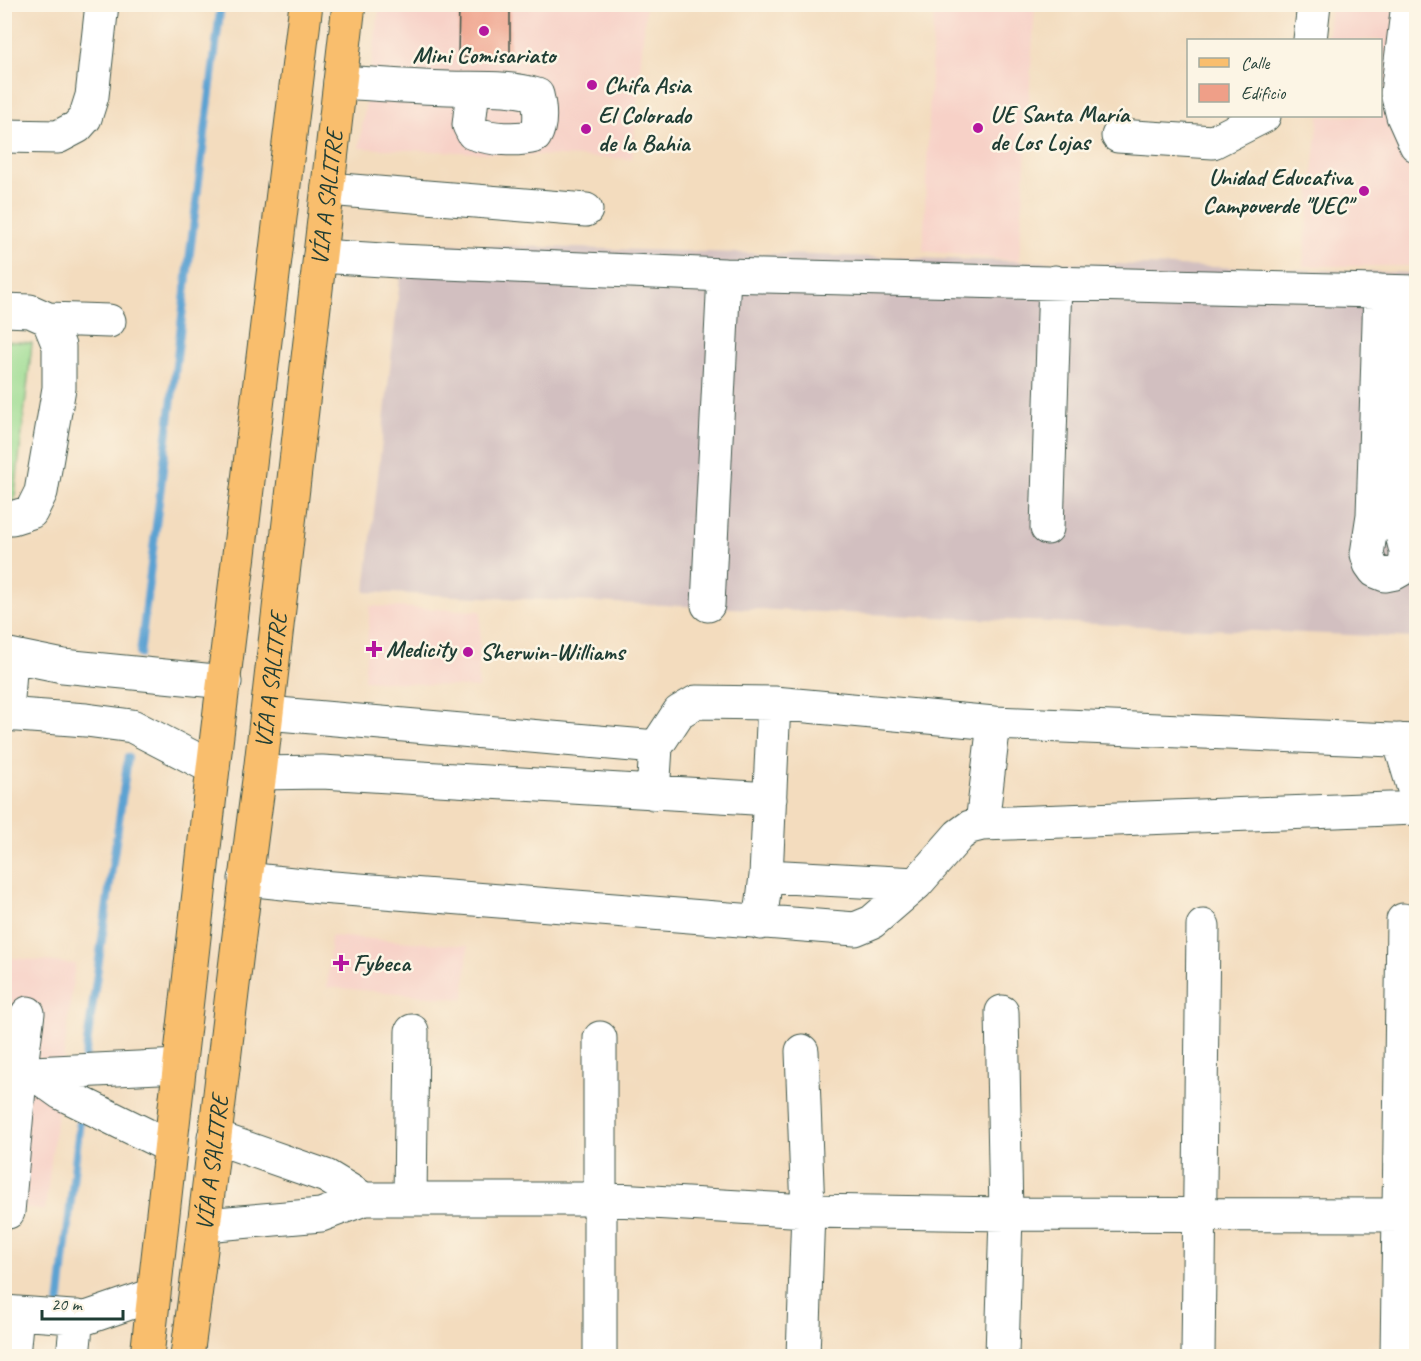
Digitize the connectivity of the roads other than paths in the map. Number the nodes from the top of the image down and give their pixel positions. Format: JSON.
{"nodes":[{"id":1,"x":102,"y":4,"type":"edge"},
{"id":2,"x":306,"y":4,"type":"edge"},
{"id":3,"x":349,"y":4,"type":"edge"},
{"id":4,"x":1314,"y":4,"type":"edge"},
{"id":5,"x":1408,"y":4,"type":"edge"},
{"id":6,"x":1310,"y":39,"type":"edge"},
{"id":7,"x":340,"y":82,"type":"junction"},
{"id":8,"x":473,"y":89,"type":"dead end"},
{"id":9,"x":1262,"y":117,"type":"edge"},
{"id":10,"x":4,"y":136,"type":"edge"},
{"id":11,"x":1118,"y":136,"type":"dead end"},
{"id":12,"x":1416,"y":144,"type":"edge"},
{"id":13,"x":328,"y":189,"type":"junction"},
{"id":14,"x":586,"y":210,"type":"dead end"},
{"id":15,"x":320,"y":256,"type":"junction"},
{"id":16,"x":724,"y":275,"type":"junction"},
{"id":17,"x":1054,"y":282,"type":"junction"},
{"id":18,"x":1401,"y":307,"type":"edge"},
{"id":19,"x":4,"y":310,"type":"edge"},
{"id":20,"x":48,"y":319,"type":"junction"},
{"id":21,"x":109,"y":321,"type":"dead end"},
{"id":22,"x":4,"y":518,"type":"edge"},
{"id":23,"x":1047,"y":528,"type":"dead end"},
{"id":24,"x":708,"y":604,"type":"dead end"},
{"id":25,"x":8,"y":655,"type":"edge"},
{"id":26,"x":91,"y":670,"type":"junction"},
{"id":27,"x":139,"y":674,"type":"junction"},
{"id":28,"x":225,"y":682,"type":"junction"},
{"id":29,"x":774,"y":703,"type":"junction"},
{"id":30,"x":6,"y":713,"type":"edge"},
{"id":31,"x":267,"y":713,"type":"junction"},
{"id":32,"x":86,"y":720,"type":"junction"},
{"id":33,"x":994,"y":723,"type":"junction"},
{"id":34,"x":132,"y":726,"type":"junction"},
{"id":35,"x":435,"y":728,"type":"junction"},
{"id":36,"x":543,"y":737,"type":"junction"},
{"id":37,"x":1408,"y":741,"type":"edge"},
{"id":38,"x":656,"y":747,"type":"junction"},
{"id":39,"x":213,"y":768,"type":"junction"},
{"id":40,"x":260,"y":773,"type":"junction"},
{"id":41,"x":433,"y":779,"type":"junction"},
{"id":42,"x":542,"y":787,"type":"junction"},
{"id":43,"x":653,"y":793,"type":"junction"},
{"id":44,"x":1416,"y":796,"type":"edge"},
{"id":45,"x":770,"y":799,"type":"junction"},
{"id":46,"x":1416,"y":808,"type":"edge"},
{"id":47,"x":982,"y":824,"type":"junction"},
{"id":48,"x":766,"y":876,"type":"junction"},
{"id":49,"x":245,"y":879,"type":"junction"},
{"id":50,"x":916,"y":884,"type":"junction"},
{"id":51,"x":1403,"y":920,"type":"dead end"},
{"id":52,"x":760,"y":923,"type":"junction"},
{"id":53,"x":1203,"y":926,"type":"dead end"},
{"id":54,"x":1002,"y":1012,"type":"dead end"},
{"id":55,"x":28,"y":1013,"type":"dead end"},
{"id":56,"x":412,"y":1031,"type":"dead end"},
{"id":57,"x":600,"y":1038,"type":"dead end"},
{"id":58,"x":802,"y":1051,"type":"dead end"},
{"id":59,"x":180,"y":1066,"type":"junction"},
{"id":60,"x":20,"y":1067,"type":"edge"},
{"id":61,"x":214,"y":1137,"type":"junction"},
{"id":62,"x":171,"y":1147,"type":"junction"},
{"id":63,"x":364,"y":1199,"type":"junction"},
{"id":64,"x":410,"y":1199,"type":"junction"},
{"id":65,"x":600,"y":1199,"type":"junction"},
{"id":66,"x":808,"y":1211,"type":"junction"},
{"id":67,"x":8,"y":1212,"type":"dead end"},
{"id":68,"x":1006,"y":1214,"type":"junction"},
{"id":69,"x":1201,"y":1214,"type":"junction"},
{"id":70,"x":1408,"y":1214,"type":"edge"},
{"id":71,"x":205,"y":1226,"type":"junction"},
{"id":72,"x":153,"y":1295,"type":"junction"},
{"id":73,"x":11,"y":1312,"type":"edge"},
{"id":74,"x":76,"y":1317,"type":"junction"},
{"id":75,"x":13,"y":1356,"type":"edge"},
{"id":76,"x":73,"y":1356,"type":"edge"},
{"id":77,"x":147,"y":1356,"type":"edge"},
{"id":78,"x":187,"y":1356,"type":"edge"},
{"id":79,"x":600,"y":1356,"type":"edge"},
{"id":80,"x":803,"y":1356,"type":"edge"},
{"id":81,"x":1002,"y":1356,"type":"edge"},
{"id":82,"x":1198,"y":1356,"type":"edge"},
{"id":83,"x":1397,"y":1356,"type":"edge"}],
"edges":[{"from":1,"to":10,"type":"street"},
{"from":2,"to":28,"type":"main road","name":"VÍA A SALITRE"},
{"from":3,"to":7,"type":"main road","name":"VÍA A SALITRE"},
{"from":4,"to":6,"type":"street"},
{"from":5,"to":12,"type":"street"},
{"from":7,"to":8,"type":"street"},
{"from":7,"to":13,"type":"main road","name":"VÍA A SALITRE"},
{"from":9,"to":11,"type":"street"},
{"from":13,"to":14,"type":"street"},
{"from":13,"to":15,"type":"main road","name":"VÍA A SALITRE"},
{"from":15,"to":16,"type":"street"},
{"from":15,"to":31,"type":"main road","name":"VÍA A SALITRE"},
{"from":16,"to":17,"type":"street"},
{"from":16,"to":24,"type":"street"},
{"from":17,"to":18,"type":"street"},
{"from":17,"to":23,"type":"street"},
{"from":18,"to":18,"type":"street"},
{"from":19,"to":20,"type":"street"},
{"from":20,"to":21,"type":"street"},
{"from":20,"to":22,"type":"street"},
{"from":25,"to":26,"type":"street"},
{"from":25,"to":30,"type":"street"},
{"from":26,"to":27,"type":"street"},
{"from":26,"to":32,"type":"street"},
{"from":27,"to":28,"type":"street"},
{"from":27,"to":34,"type":"street"},
{"from":28,"to":39,"type":"main road","name":"VÍA A SALITRE"},
{"from":29,"to":33,"type":"street"},
{"from":29,"to":38,"type":"street"},
{"from":29,"to":45,"type":"street"},
{"from":30,"to":32,"type":"street"},
{"from":31,"to":35,"type":"street"},
{"from":31,"to":40,"type":"main road","name":"VÍA A SALITRE"},
{"from":32,"to":34,"type":"street"},
{"from":33,"to":37,"type":"street"},
{"from":33,"to":47,"type":"street"},
{"from":34,"to":39,"type":"street"},
{"from":35,"to":36,"type":"street"},
{"from":35,"to":41,"type":"street"},
{"from":36,"to":38,"type":"street"},
{"from":36,"to":42,"type":"street"},
{"from":37,"to":44,"type":"street"},
{"from":38,"to":43,"type":"street"},
{"from":39,"to":59,"type":"main road","name":"VÍA A SALITRE"},
{"from":40,"to":41,"type":"street"},
{"from":40,"to":49,"type":"main road","name":"VÍA A SALITRE"},
{"from":41,"to":42,"type":"street"},
{"from":42,"to":43,"type":"street"},
{"from":43,"to":45,"type":"street"},
{"from":45,"to":48,"type":"street"},
{"from":46,"to":47,"type":"street"},
{"from":47,"to":50,"type":"street"},
{"from":48,"to":50,"type":"street"},
{"from":48,"to":52,"type":"street"},
{"from":49,"to":52,"type":"street"},
{"from":49,"to":61,"type":"main road","name":"VÍA A SALITRE"},
{"from":50,"to":52,"type":"street"},
{"from":51,"to":70,"type":"street"},
{"from":53,"to":69,"type":"street"},
{"from":54,"to":68,"type":"street"},
{"from":55,"to":60,"type":"street"},
{"from":56,"to":64,"type":"street"},
{"from":57,"to":65,"type":"street"},
{"from":58,"to":66,"type":"street"},
{"from":59,"to":60,"type":"street"},
{"from":59,"to":62,"type":"main road","name":"VÍA A SALITRE"},
{"from":60,"to":62,"type":"street"},
{"from":60,"to":67,"type":"street"},
{"from":61,"to":63,"type":"street"},
{"from":61,"to":71,"type":"main road","name":"VÍA A SALITRE"},
{"from":62,"to":72,"type":"main road","name":"VÍA A SALITRE"},
{"from":63,"to":64,"type":"street"},
{"from":63,"to":71,"type":"street"},
{"from":64,"to":65,"type":"street"},
{"from":65,"to":66,"type":"street"},
{"from":65,"to":79,"type":"street"},
{"from":66,"to":68,"type":"street"},
{"from":66,"to":80,"type":"street"},
{"from":68,"to":69,"type":"street"},
{"from":68,"to":81,"type":"street"},
{"from":69,"to":70,"type":"street"},
{"from":69,"to":82,"type":"street"},
{"from":70,"to":83,"type":"street"},
{"from":71,"to":78,"type":"main road","name":"VÍA A SALITRE"},
{"from":72,"to":74,"type":"street"},
{"from":72,"to":77,"type":"main road","name":"VÍA A SALITRE"},
{"from":73,"to":74,"type":"street"},
{"from":73,"to":75,"type":"street"},
{"from":74,"to":76,"type":"street"}]}
